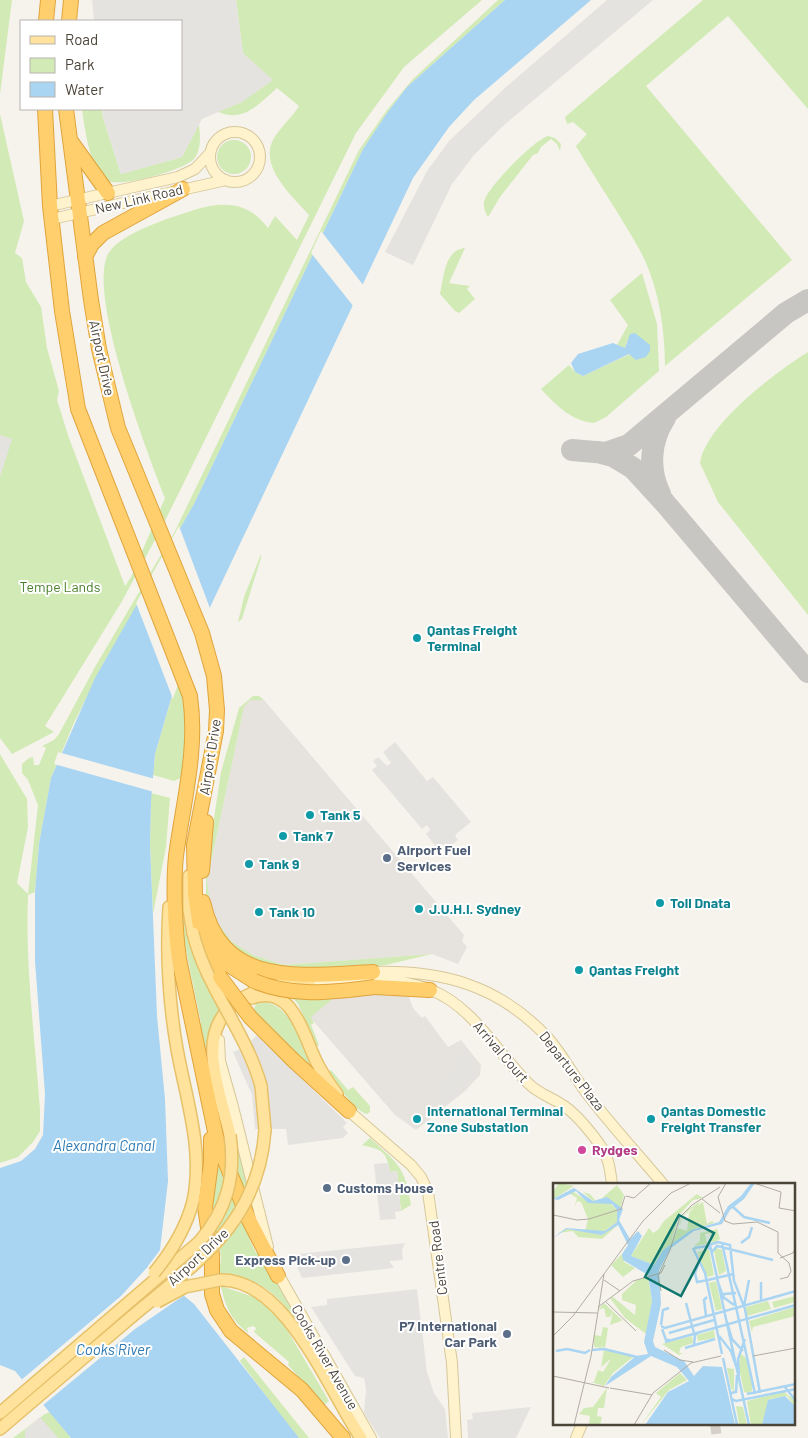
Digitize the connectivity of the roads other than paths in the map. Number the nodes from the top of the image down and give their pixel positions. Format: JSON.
{"nodes":[{"id":1,"x":48,"y":0,"type":"edge"},
{"id":2,"x":71,"y":0,"type":"edge"},
{"id":3,"x":46,"y":20,"type":"edge"},
{"id":4,"x":69,"y":20,"type":"edge"},
{"id":5,"x":45,"y":110,"type":"edge"},
{"id":6,"x":66,"y":110,"type":"edge"},
{"id":7,"x":68,"y":138,"type":"junction"},
{"id":8,"x":210,"y":153,"type":"junction"},
{"id":9,"x":226,"y":180,"type":"junction"},
{"id":10,"x":183,"y":189,"type":"junction"},
{"id":11,"x":108,"y":193,"type":"junction"},
{"id":12,"x":78,"y":206,"type":"junction"},
{"id":13,"x":51,"y":212,"type":"junction"},
{"id":14,"x":85,"y":257,"type":"junction"},
{"id":15,"x":207,"y":777,"type":"junction"},
{"id":16,"x":194,"y":845,"type":"junction"},
{"id":17,"x":176,"y":857,"type":"junction"},
{"id":18,"x":196,"y":913,"type":"junction"},
{"id":19,"x":197,"y":934,"type":"junction"},
{"id":20,"x":349,"y":973,"type":"junction"},
{"id":21,"x":377,"y":979,"type":"junction"},
{"id":22,"x":257,"y":984,"type":"junction"},
{"id":23,"x":435,"y":992,"type":"joint"},
{"id":24,"x":222,"y":1019,"type":"junction"},
{"id":25,"x":198,"y":1052,"type":"junction"},
{"id":26,"x":349,"y":1111,"type":"junction"},
{"id":27,"x":612,"y":1183,"type":"edge"},
{"id":28,"x":662,"y":1183,"type":"edge"},
{"id":29,"x":278,"y":1276,"type":"junction"},
{"id":30,"x":118,"y":1321,"type":"junction"},
{"id":31,"x":320,"y":1369,"type":"junction"},
{"id":32,"x":0,"y":1413,"type":"edge"},
{"id":33,"x":581,"y":1426,"type":"edge"},
{"id":34,"x":1,"y":1428,"type":"edge"},
{"id":35,"x":343,"y":1438,"type":"edge"},
{"id":36,"x":355,"y":1438,"type":"edge"},
{"id":37,"x":361,"y":1438,"type":"edge"},
{"id":38,"x":371,"y":1438,"type":"edge"},
{"id":39,"x":456,"y":1438,"type":"edge"},
{"id":40,"x":576,"y":1438,"type":"edge"}],
"edges":[{"from":1,"to":3,"type":"highway"},
{"from":2,"to":4,"type":"highway"},
{"from":5,"to":13,"type":"highway","name":"Airport Drive"},
{"from":6,"to":7,"type":"highway","name":"Airport Drive"},
{"from":7,"to":11,"type":"highway"},
{"from":7,"to":12,"type":"highway","name":"Airport Drive"},
{"from":8,"to":9,"type":"street"},
{"from":8,"to":9,"type":"street","name":"New Link Road"},
{"from":8,"to":11,"type":"street","name":"New Link Road"},
{"from":9,"to":10,"type":"street","name":"New Link Road"},
{"from":10,"to":12,"type":"street","name":"New Link Road"},
{"from":10,"to":14,"type":"highway"},
{"from":11,"to":12,"type":"street","name":"New Link Road"},
{"from":12,"to":13,"type":"street","name":"New Link Road"},
{"from":12,"to":14,"type":"highway","name":"Airport Drive"},
{"from":13,"to":17,"type":"highway","name":"Airport Drive"},
{"from":14,"to":15,"type":"highway","name":"Airport Drive"},
{"from":15,"to":16,"type":"highway","name":"Airport Drive"},
{"from":15,"to":20,"type":"highway"},
{"from":16,"to":18,"type":"highway"},
{"from":16,"to":19,"type":"main road","name":"Airport Drive"},
{"from":17,"to":25,"type":"highway"},
{"from":17,"to":30,"type":"main road","name":"Airport Drive","bridge":true},
{"from":18,"to":19,"type":"highway"},
{"from":18,"to":22,"type":"highway"},
{"from":19,"to":26,"type":"highway","bridge":true},
{"from":19,"to":30,"type":"main road","name":"Airport Drive","bridge":true},
{"from":20,"to":21,"type":"highway"},
{"from":20,"to":22,"type":"main road"},
{"from":21,"to":22,"type":"highway","bridge":true},
{"from":21,"to":23,"type":"highway"},
{"from":21,"to":28,"type":"street","name":"Departure Plaza"},
{"from":22,"to":24,"type":"main road"},
{"from":23,"to":27,"type":"street","name":"Arrival Court"},
{"from":24,"to":26,"type":"main road"},
{"from":24,"to":29,"type":"street","name":"Cooks River Avenue"},
{"from":24,"to":30,"type":"main road","bridge":true},
{"from":25,"to":29,"type":"highway"},
{"from":25,"to":35,"type":"highway"},
{"from":26,"to":39,"type":"street","name":"Centre Road"},
{"from":29,"to":38,"type":"street","name":"Cooks River Avenue"},
{"from":30,"to":31,"type":"main road","bridge":true},
{"from":30,"to":32,"type":"main road"},
{"from":30,"to":34,"type":"main road"},
{"from":31,"to":36,"type":"main road"},
{"from":31,"to":37,"type":"main road"},
{"from":33,"to":40,"type":"street"}]}
